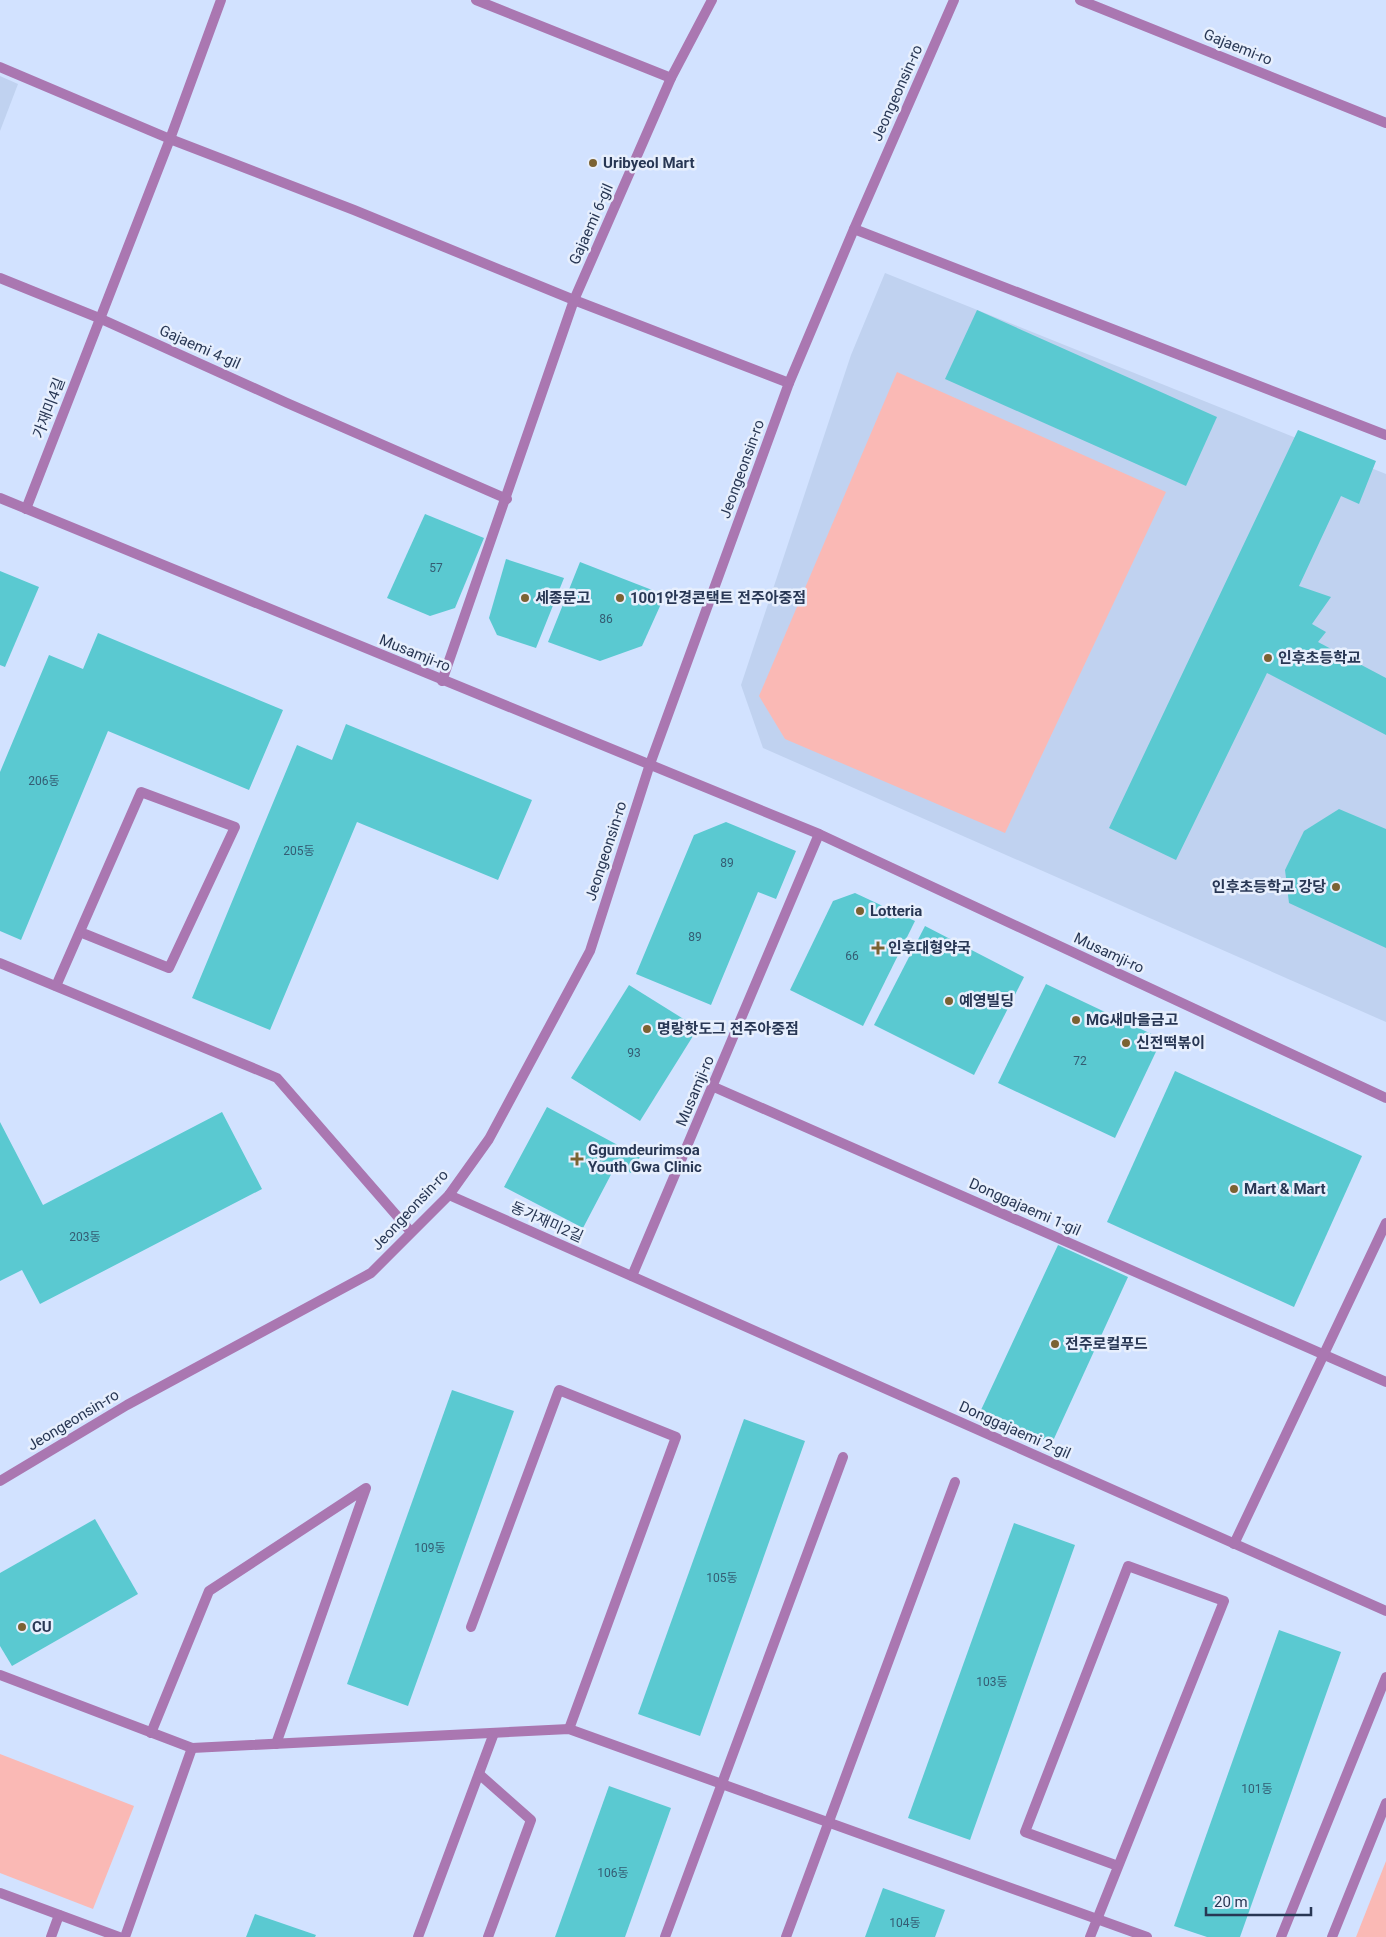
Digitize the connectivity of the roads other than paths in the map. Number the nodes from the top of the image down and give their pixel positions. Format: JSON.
{"nodes":[{"id":1,"x":220,"y":0,"type":"edge"},
{"id":2,"x":476,"y":0,"type":"edge"},
{"id":3,"x":712,"y":0,"type":"edge"},
{"id":4,"x":954,"y":0,"type":"edge"},
{"id":5,"x":1080,"y":0,"type":"edge"},
{"id":6,"x":0,"y":67,"type":"edge"},
{"id":7,"x":671,"y":78,"type":"junction"},
{"id":8,"x":1386,"y":123,"type":"edge"},
{"id":9,"x":170,"y":139,"type":"junction"},
{"id":10,"x":854,"y":229,"type":"junction"},
{"id":11,"x":0,"y":278,"type":"edge"},
{"id":12,"x":574,"y":300,"type":"junction"},
{"id":13,"x":99,"y":318,"type":"junction"},
{"id":14,"x":789,"y":382,"type":"junction"},
{"id":15,"x":1386,"y":435,"type":"edge"},
{"id":16,"x":0,"y":498,"type":"edge"},
{"id":17,"x":507,"y":499,"type":"junction"},
{"id":18,"x":26,"y":509,"type":"junction"},
{"id":19,"x":442,"y":681,"type":"junction"},
{"id":20,"x":650,"y":764,"type":"junction"},
{"id":21,"x":819,"y":834,"type":"junction"},
{"id":22,"x":80,"y":932,"type":"junction"},
{"id":23,"x":0,"y":963,"type":"edge"},
{"id":24,"x":56,"y":986,"type":"junction"},
{"id":25,"x":714,"y":1087,"type":"junction"},
{"id":26,"x":1386,"y":1098,"type":"edge"},
{"id":27,"x":449,"y":1195,"type":"junction"},
{"id":28,"x":1386,"y":1223,"type":"edge"},
{"id":29,"x":412,"y":1232,"type":"junction"},
{"id":30,"x":632,"y":1276,"type":"junction"},
{"id":31,"x":1325,"y":1355,"type":"junction"},
{"id":32,"x":1386,"y":1382,"type":"edge"},
{"id":33,"x":843,"y":1456,"type":"dead end"},
{"id":34,"x":0,"y":1482,"type":"edge"},
{"id":35,"x":955,"y":1482,"type":"dead end"},
{"id":36,"x":1234,"y":1544,"type":"junction"},
{"id":37,"x":1386,"y":1612,"type":"edge"},
{"id":38,"x":471,"y":1627,"type":"dead end"},
{"id":39,"x":0,"y":1676,"type":"edge"},
{"id":40,"x":1386,"y":1677,"type":"edge"},
{"id":41,"x":570,"y":1729,"type":"junction"},
{"id":42,"x":151,"y":1733,"type":"junction"},
{"id":43,"x":494,"y":1733,"type":"junction"},
{"id":44,"x":276,"y":1744,"type":"junction"},
{"id":45,"x":192,"y":1748,"type":"junction"},
{"id":46,"x":479,"y":1774,"type":"junction"},
{"id":47,"x":722,"y":1784,"type":"junction"},
{"id":48,"x":1386,"y":1803,"type":"edge"},
{"id":49,"x":828,"y":1822,"type":"junction"},
{"id":50,"x":1118,"y":1866,"type":"junction"},
{"id":51,"x":0,"y":1893,"type":"edge"},
{"id":52,"x":59,"y":1915,"type":"junction"},
{"id":53,"x":1097,"y":1919,"type":"junction"},
{"id":54,"x":51,"y":1937,"type":"edge"},
{"id":55,"x":119,"y":1937,"type":"edge"},
{"id":56,"x":125,"y":1937,"type":"edge"},
{"id":57,"x":418,"y":1937,"type":"edge"},
{"id":58,"x":488,"y":1937,"type":"edge"},
{"id":59,"x":664,"y":1937,"type":"edge"},
{"id":60,"x":786,"y":1937,"type":"edge"},
{"id":61,"x":1090,"y":1937,"type":"edge"},
{"id":62,"x":1147,"y":1937,"type":"edge"},
{"id":63,"x":1281,"y":1937,"type":"edge"},
{"id":64,"x":1332,"y":1937,"type":"edge"}],
"edges":[{"from":1,"to":9,"type":"street"},
{"from":2,"to":7,"type":"street"},
{"from":3,"to":7,"type":"street","name":"Gajaemi 6-gil"},
{"from":4,"to":10,"type":"street","name":"Jeongeonsin-ro"},
{"from":5,"to":8,"type":"street","name":"Gajaemi-ro"},
{"from":6,"to":9,"type":"street"},
{"from":7,"to":12,"type":"street","name":"Gajaemi 6-gil"},
{"from":9,"to":12,"type":"street"},
{"from":9,"to":13,"type":"street"},
{"from":10,"to":14,"type":"street","name":"Jeongeonsin-ro"},
{"from":10,"to":15,"type":"street"},
{"from":11,"to":13,"type":"street","name":"Gajaemi 4-gil"},
{"from":12,"to":14,"type":"street"},
{"from":12,"to":17,"type":"street","name":"Gajaemi 6-gil"},
{"from":13,"to":17,"type":"street","name":"Gajaemi 4-gil"},
{"from":13,"to":18,"type":"street","name":"가재미4길"},
{"from":14,"to":20,"type":"street","name":"Jeongeonsin-ro"},
{"from":16,"to":18,"type":"street","name":"Musamji-ro"},
{"from":17,"to":19,"type":"street","name":"Gajaemi 6-gil"},
{"from":18,"to":19,"type":"street","name":"Musamji-ro"},
{"from":19,"to":20,"type":"street","name":"Musamji-ro"},
{"from":20,"to":21,"type":"street","name":"Musamji-ro"},
{"from":20,"to":27,"type":"street","name":"Jeongeonsin-ro"},
{"from":21,"to":25,"type":"street","name":"Musamji-ro"},
{"from":21,"to":26,"type":"street","name":"Musamji-ro"},
{"from":22,"to":22,"type":"street"},
{"from":22,"to":24,"type":"street"},
{"from":23,"to":24,"type":"street"},
{"from":24,"to":29,"type":"street"},
{"from":25,"to":30,"type":"street","name":"Musamji-ro"},
{"from":25,"to":31,"type":"street","name":"Donggajaemi 1-gil"},
{"from":27,"to":29,"type":"street","name":"Jeongeonsin-ro"},
{"from":27,"to":30,"type":"street","name":"동가재미2길"},
{"from":28,"to":31,"type":"street"},
{"from":29,"to":34,"type":"street","name":"Jeongeonsin-ro"},
{"from":30,"to":36,"type":"street","name":"Donggajaemi 2-gil"},
{"from":31,"to":32,"type":"street","name":"Donggajaemi 1-gil"},
{"from":31,"to":36,"type":"street"},
{"from":33,"to":47,"type":"street"},
{"from":35,"to":49,"type":"street"},
{"from":36,"to":37,"type":"street","name":"Donggajaemi 2-gil"},
{"from":38,"to":41,"type":"street"},
{"from":39,"to":42,"type":"street"},
{"from":40,"to":63,"type":"street"},
{"from":41,"to":43,"type":"street"},
{"from":41,"to":47,"type":"street"},
{"from":42,"to":44,"type":"street"},
{"from":42,"to":45,"type":"street"},
{"from":43,"to":44,"type":"street"},
{"from":43,"to":46,"type":"street"},
{"from":44,"to":45,"type":"street"},
{"from":45,"to":56,"type":"street"},
{"from":46,"to":57,"type":"street"},
{"from":46,"to":58,"type":"street"},
{"from":47,"to":49,"type":"street"},
{"from":47,"to":59,"type":"street"},
{"from":48,"to":64,"type":"street"},
{"from":49,"to":53,"type":"street"},
{"from":49,"to":60,"type":"street"},
{"from":50,"to":50,"type":"street"},
{"from":50,"to":53,"type":"street"},
{"from":51,"to":52,"type":"street"},
{"from":52,"to":54,"type":"street"},
{"from":52,"to":55,"type":"street"},
{"from":53,"to":61,"type":"street"},
{"from":53,"to":62,"type":"street"}]}
